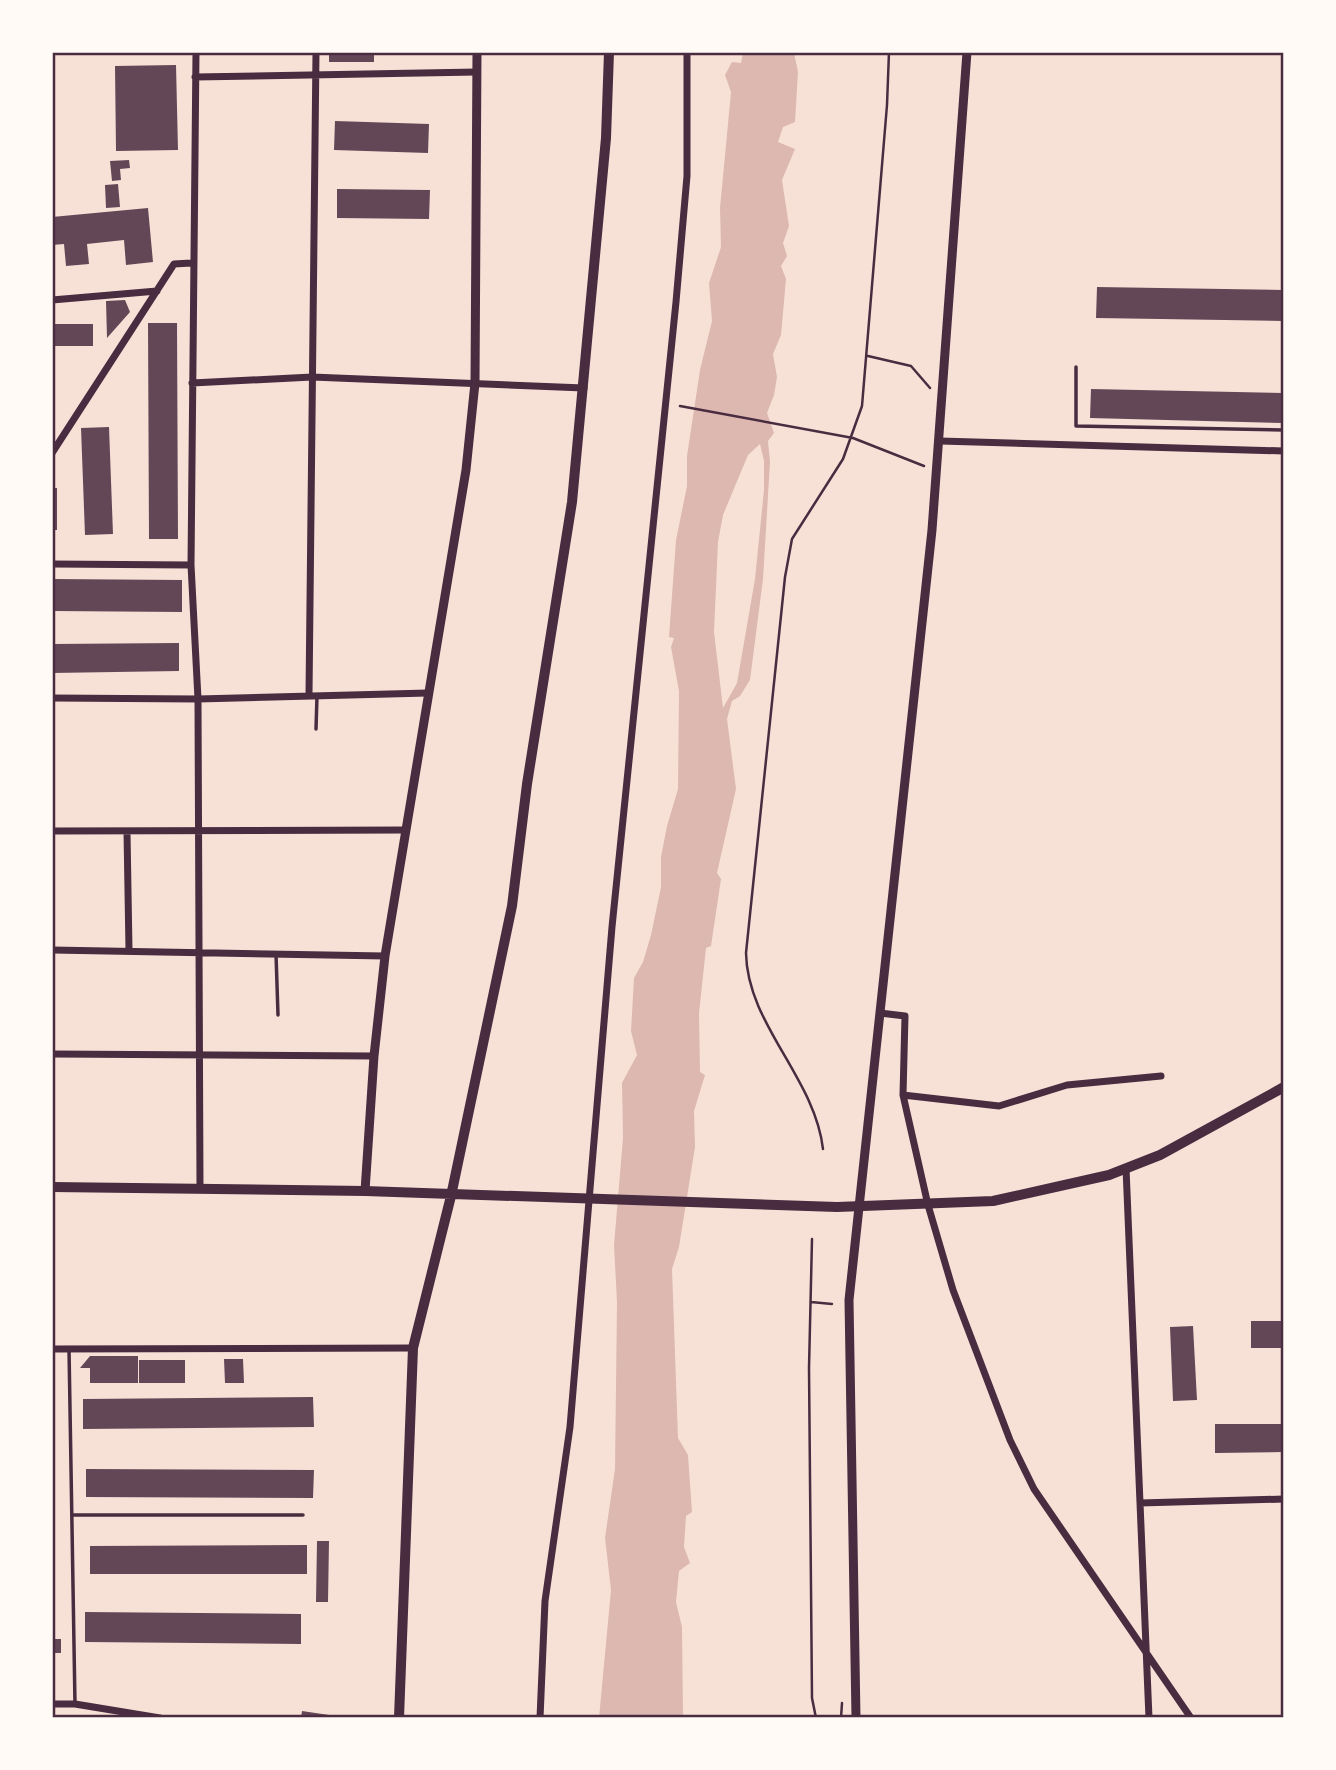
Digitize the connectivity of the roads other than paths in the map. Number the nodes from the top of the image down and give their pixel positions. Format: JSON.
{"nodes":[{"id":1,"x":196,"y":52,"type":"edge"},
{"id":2,"x":316,"y":52,"type":"edge"},
{"id":3,"x":477,"y":52,"type":"edge"},
{"id":4,"x":609,"y":52,"type":"edge"},
{"id":5,"x":687,"y":52,"type":"edge"},
{"id":6,"x":967,"y":52,"type":"edge"},
{"id":7,"x":477,"y":72,"type":"junction"},
{"id":8,"x":195,"y":77,"type":"junction"},
{"id":9,"x":316,"y":77,"type":"junction"},
{"id":10,"x":191,"y":263,"type":"junction"},
{"id":11,"x":157,"y":290,"type":"junction"},
{"id":12,"x":52,"y":300,"type":"edge"},
{"id":13,"x":1076,"y":367,"type":"dead end"},
{"id":14,"x":312,"y":377,"type":"junction"},
{"id":15,"x":192,"y":383,"type":"junction"},
{"id":16,"x":475,"y":383,"type":"junction"},
{"id":17,"x":584,"y":388,"type":"junction"},
{"id":18,"x":1283,"y":430,"type":"edge"},
{"id":19,"x":940,"y":441,"type":"junction"},
{"id":20,"x":1283,"y":451,"type":"edge"},
{"id":21,"x":52,"y":453,"type":"edge"},
{"id":22,"x":52,"y":564,"type":"edge"},
{"id":23,"x":191,"y":565,"type":"junction"},
{"id":24,"x":428,"y":693,"type":"junction"},
{"id":25,"x":313,"y":694,"type":"junction"},
{"id":26,"x":52,"y":698,"type":"edge"},
{"id":27,"x":198,"y":699,"type":"junction"},
{"id":28,"x":316,"y":729,"type":"dead end"},
{"id":29,"x":406,"y":830,"type":"junction"},
{"id":30,"x":52,"y":831,"type":"edge"},
{"id":31,"x":127,"y":832,"type":"junction"},
{"id":32,"x":198,"y":833,"type":"junction"},
{"id":33,"x":52,"y":950,"type":"edge"},
{"id":34,"x":129,"y":950,"type":"junction"},
{"id":35,"x":201,"y":951,"type":"junction"},
{"id":36,"x":276,"y":953,"type":"junction"},
{"id":37,"x":385,"y":956,"type":"junction"},
{"id":38,"x":880,"y":1013,"type":"junction"},
{"id":39,"x":278,"y":1015,"type":"dead end"},
{"id":40,"x":52,"y":1054,"type":"edge"},
{"id":41,"x":199,"y":1054,"type":"junction"},
{"id":42,"x":374,"y":1055,"type":"junction"},
{"id":43,"x":1161,"y":1076,"type":"dead end"},
{"id":44,"x":1283,"y":1087,"type":"edge"},
{"id":45,"x":903,"y":1094,"type":"junction"},
{"id":46,"x":1126,"y":1168,"type":"junction"},
{"id":47,"x":52,"y":1186,"type":"edge"},
{"id":48,"x":200,"y":1189,"type":"junction"},
{"id":49,"x":365,"y":1191,"type":"junction"},
{"id":50,"x":451,"y":1196,"type":"junction"},
{"id":51,"x":928,"y":1205,"type":"junction"},
{"id":52,"x":860,"y":1207,"type":"junction"},
{"id":53,"x":413,"y":1348,"type":"junction"},
{"id":54,"x":52,"y":1349,"type":"edge"},
{"id":55,"x":69,"y":1349,"type":"junction"},
{"id":56,"x":1283,"y":1499,"type":"edge"},
{"id":57,"x":1140,"y":1503,"type":"junction"},
{"id":58,"x":72,"y":1515,"type":"junction"},
{"id":59,"x":303,"y":1515,"type":"dead end"},
{"id":60,"x":1147,"y":1652,"type":"junction"},
{"id":61,"x":52,"y":1704,"type":"edge"},
{"id":62,"x":75,"y":1704,"type":"junction"},
{"id":63,"x":160,"y":1717,"type":"edge"},
{"id":64,"x":399,"y":1717,"type":"edge"},
{"id":65,"x":540,"y":1717,"type":"edge"},
{"id":66,"x":856,"y":1717,"type":"edge"},
{"id":67,"x":1149,"y":1717,"type":"edge"},
{"id":68,"x":1191,"y":1717,"type":"edge"}],
"edges":[{"from":1,"to":8,"type":"street"},
{"from":2,"to":9,"type":"street"},
{"from":3,"to":7,"type":"street"},
{"from":4,"to":17,"type":"main road"},
{"from":5,"to":65,"type":"street"},
{"from":6,"to":19,"type":"street"},
{"from":7,"to":9,"type":"street"},
{"from":7,"to":16,"type":"street"},
{"from":8,"to":9,"type":"street"},
{"from":8,"to":10,"type":"street"},
{"from":9,"to":14,"type":"street"},
{"from":10,"to":11,"type":"street"},
{"from":10,"to":15,"type":"street"},
{"from":11,"to":12,"type":"street"},
{"from":11,"to":21,"type":"street"},
{"from":13,"to":18,"type":"lane"},
{"from":14,"to":15,"type":"street"},
{"from":14,"to":16,"type":"street"},
{"from":14,"to":25,"type":"street"},
{"from":15,"to":23,"type":"street"},
{"from":16,"to":17,"type":"street"},
{"from":16,"to":24,"type":"street"},
{"from":17,"to":50,"type":"main road"},
{"from":19,"to":20,"type":"street"},
{"from":19,"to":38,"type":"street"},
{"from":22,"to":23,"type":"street"},
{"from":23,"to":27,"type":"street"},
{"from":24,"to":25,"type":"street"},
{"from":24,"to":29,"type":"street"},
{"from":25,"to":27,"type":"street"},
{"from":25,"to":28,"type":"lane"},
{"from":26,"to":27,"type":"street"},
{"from":27,"to":32,"type":"street"},
{"from":29,"to":32,"type":"street"},
{"from":29,"to":37,"type":"street"},
{"from":30,"to":31,"type":"street"},
{"from":31,"to":32,"type":"street"},
{"from":31,"to":34,"type":"street"},
{"from":32,"to":35,"type":"street"},
{"from":33,"to":34,"type":"street"},
{"from":34,"to":35,"type":"street"},
{"from":35,"to":36,"type":"street"},
{"from":35,"to":41,"type":"street"},
{"from":36,"to":37,"type":"street"},
{"from":36,"to":39,"type":"lane"},
{"from":37,"to":42,"type":"street"},
{"from":38,"to":45,"type":"street"},
{"from":38,"to":52,"type":"street"},
{"from":40,"to":41,"type":"street"},
{"from":41,"to":42,"type":"street"},
{"from":41,"to":48,"type":"street"},
{"from":42,"to":49,"type":"street"},
{"from":43,"to":45,"type":"street"},
{"from":44,"to":46,"type":"main road"},
{"from":45,"to":51,"type":"street"},
{"from":46,"to":51,"type":"main road"},
{"from":46,"to":57,"type":"street"},
{"from":47,"to":48,"type":"main road"},
{"from":48,"to":49,"type":"main road"},
{"from":49,"to":50,"type":"main road"},
{"from":50,"to":52,"type":"main road"},
{"from":50,"to":53,"type":"main road"},
{"from":51,"to":52,"type":"main road"},
{"from":51,"to":60,"type":"street"},
{"from":52,"to":66,"type":"street"},
{"from":53,"to":55,"type":"street"},
{"from":53,"to":64,"type":"main road"},
{"from":54,"to":55,"type":"street"},
{"from":55,"to":58,"type":"lane"},
{"from":56,"to":57,"type":"street"},
{"from":57,"to":60,"type":"street"},
{"from":58,"to":59,"type":"lane"},
{"from":58,"to":62,"type":"lane"},
{"from":60,"to":67,"type":"street"},
{"from":60,"to":68,"type":"street"},
{"from":61,"to":62,"type":"street"},
{"from":62,"to":63,"type":"street"}]}
